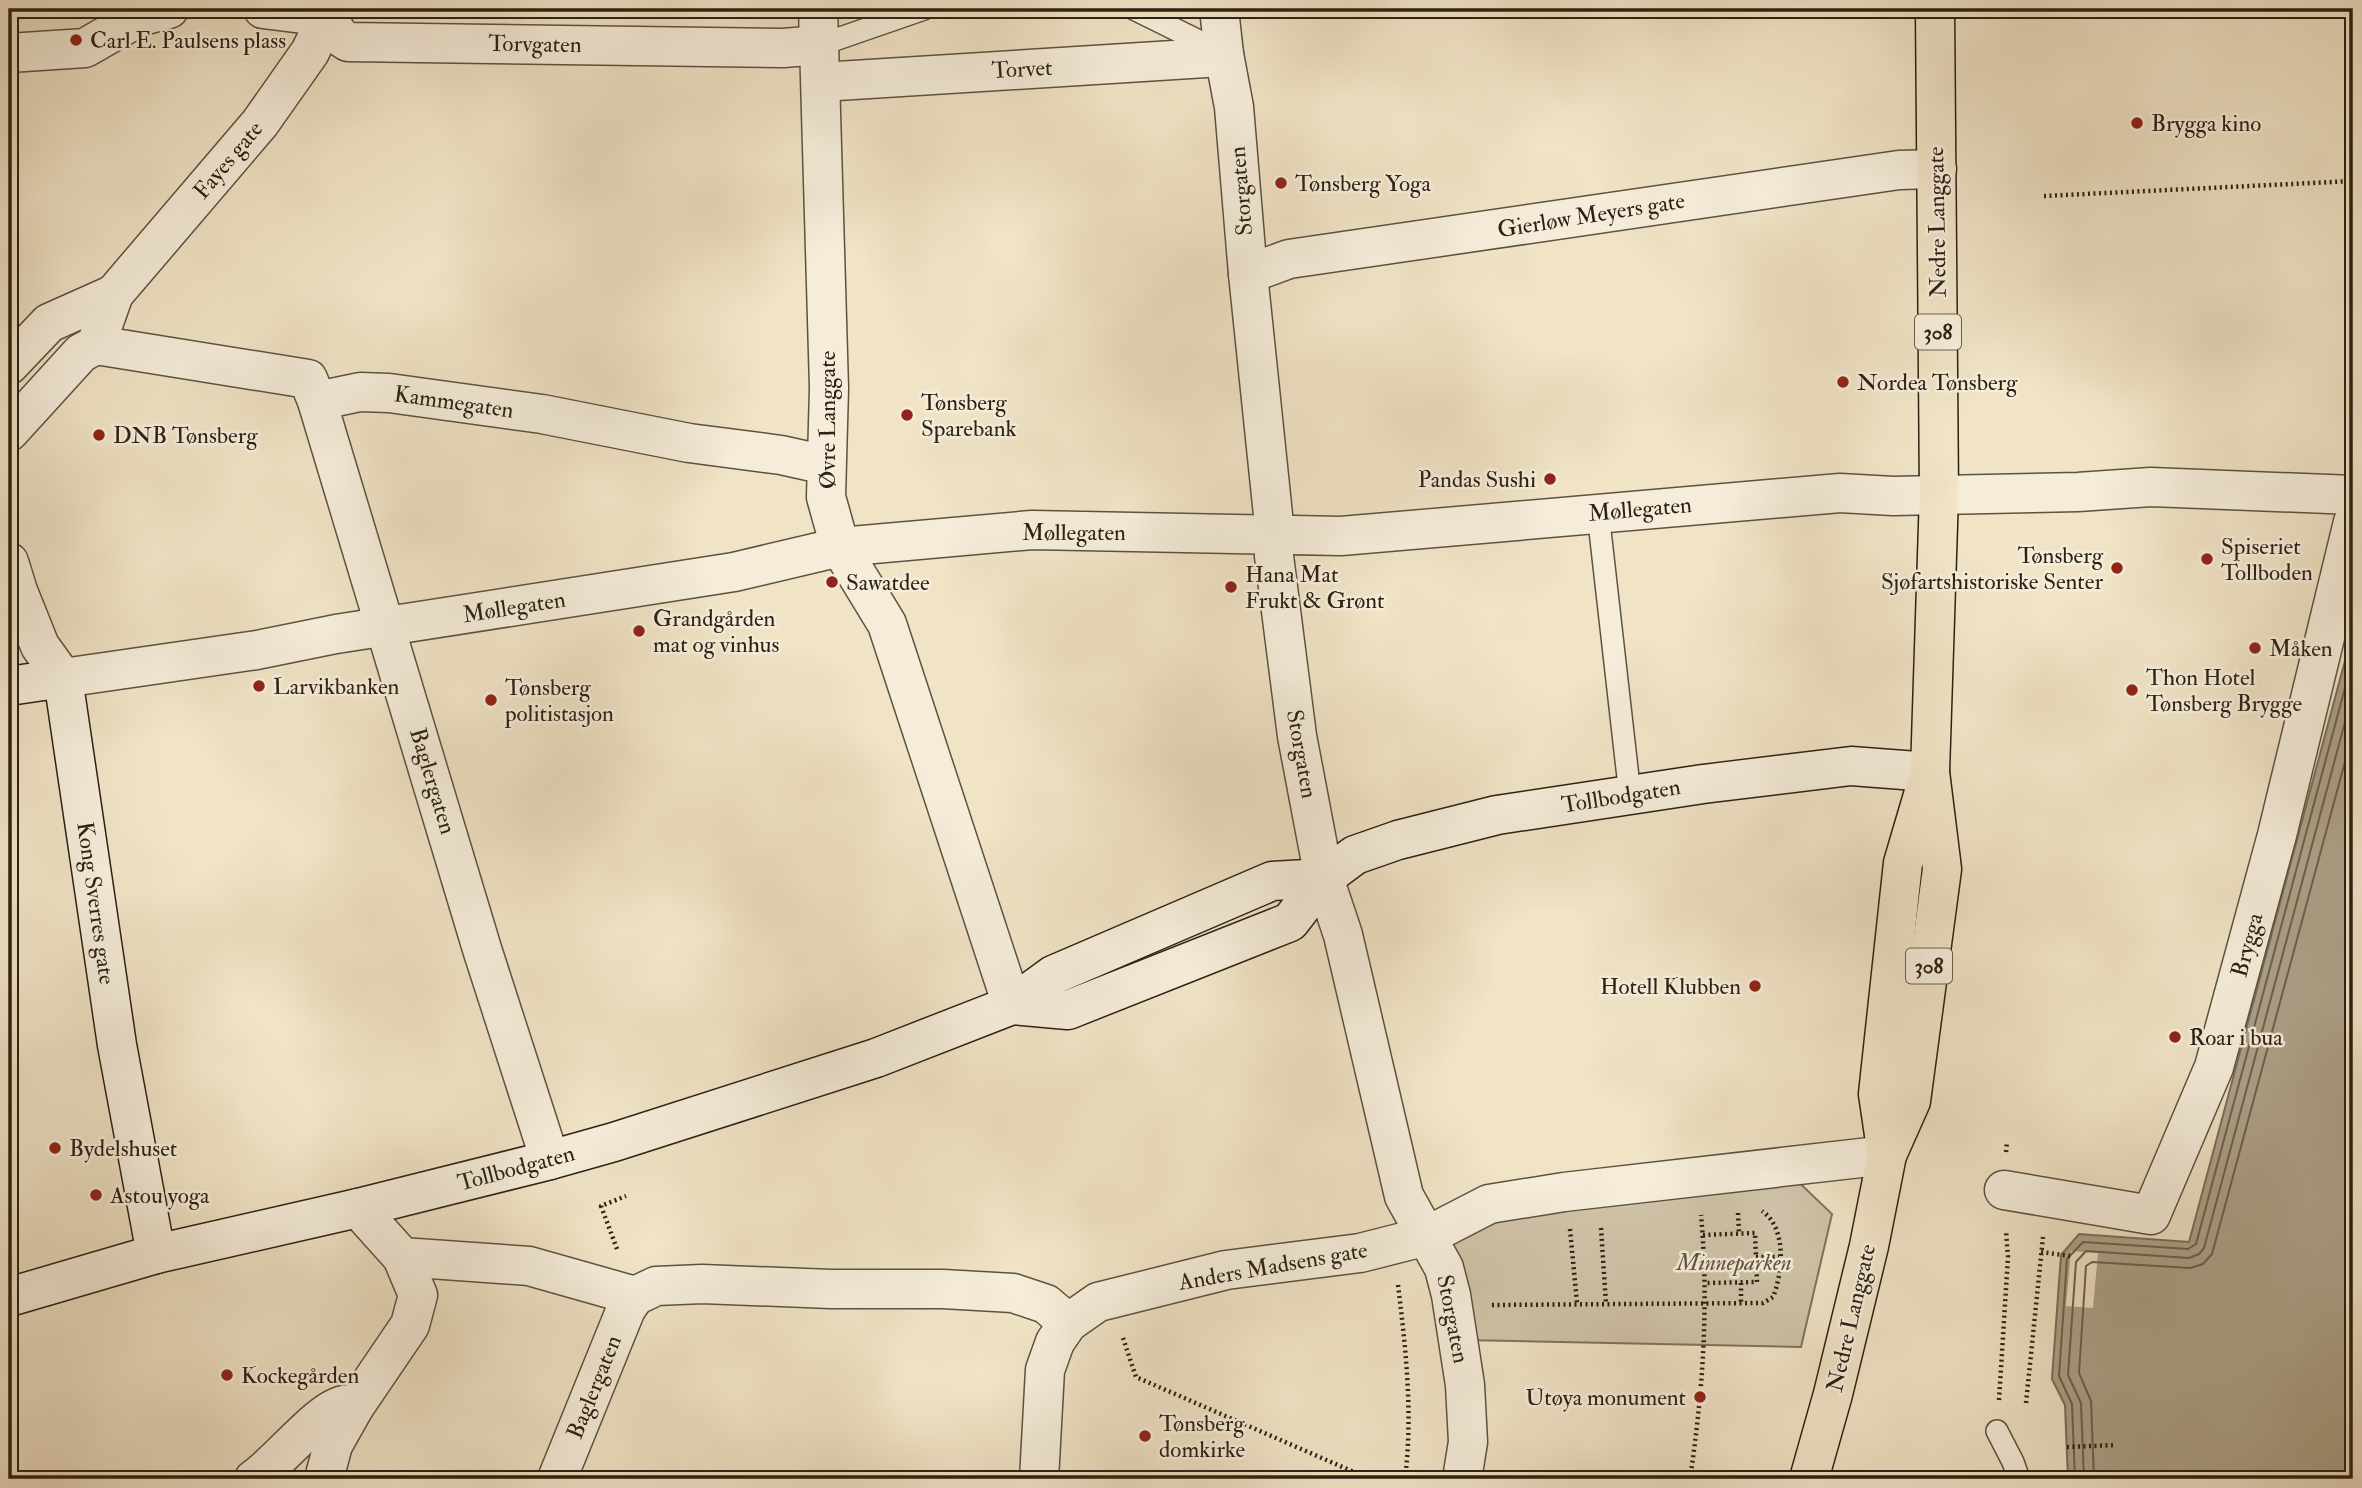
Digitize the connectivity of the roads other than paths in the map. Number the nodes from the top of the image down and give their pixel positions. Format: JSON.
{"nodes":[{"id":1,"x":263,"y":9,"type":"edge"},
{"id":2,"x":925,"y":9,"type":"edge"},
{"id":3,"x":1134,"y":9,"type":"edge"},
{"id":4,"x":1219,"y":9,"type":"edge"},
{"id":5,"x":1935,"y":9,"type":"edge"},
{"id":6,"x":147,"y":12,"type":"edge"},
{"id":7,"x":327,"y":13,"type":"edge"},
{"id":8,"x":819,"y":45,"type":"edge"},
{"id":9,"x":9,"y":53,"type":"edge"},
{"id":10,"x":1224,"y":54,"type":"junction"},
{"id":11,"x":1937,"y":169,"type":"junction"},
{"id":12,"x":1248,"y":274,"type":"junction"},
{"id":13,"x":114,"y":293,"type":"junction"},
{"id":14,"x":96,"y":345,"type":"junction"},
{"id":15,"x":9,"y":365,"type":"edge"},
{"id":16,"x":317,"y":401,"type":"junction"},
{"id":17,"x":9,"y":432,"type":"edge"},
{"id":18,"x":826,"y":466,"type":"junction"},
{"id":19,"x":1939,"y":494,"type":"junction"},
{"id":20,"x":2353,"y":495,"type":"edge"},
{"id":21,"x":1598,"y":513,"type":"junction"},
{"id":22,"x":2353,"y":523,"type":"edge"},
{"id":23,"x":1275,"y":534,"type":"junction"},
{"id":24,"x":840,"y":547,"type":"junction"},
{"id":25,"x":9,"y":562,"type":"edge"},
{"id":26,"x":385,"y":627,"type":"junction"},
{"id":27,"x":63,"y":678,"type":"junction"},
{"id":28,"x":9,"y":686,"type":"edge"},
{"id":29,"x":1930,"y":772,"type":"junction"},
{"id":30,"x":1630,"y":795,"type":"junction"},
{"id":31,"x":1324,"y":878,"type":"junction"},
{"id":32,"x":1012,"y":1005,"type":"junction"},
{"id":33,"x":1887,"y":1155,"type":"junction"},
{"id":34,"x":550,"y":1160,"type":"junction"},
{"id":35,"x":2004,"y":1190,"type":"road end"},
{"id":36,"x":358,"y":1208,"type":"junction"},
{"id":37,"x":1410,"y":1240,"type":"junction"},
{"id":38,"x":156,"y":1254,"type":"junction"},
{"id":39,"x":402,"y":1257,"type":"junction"},
{"id":40,"x":635,"y":1296,"type":"junction"},
{"id":41,"x":9,"y":1297,"type":"edge"},
{"id":42,"x":1068,"y":1323,"type":"junction"},
{"id":43,"x":355,"y":1406,"type":"junction"},
{"id":44,"x":1997,"y":1432,"type":"road end"},
{"id":45,"x":254,"y":1479,"type":"edge"},
{"id":46,"x":324,"y":1479,"type":"edge"},
{"id":47,"x":557,"y":1479,"type":"edge"},
{"id":48,"x":1039,"y":1479,"type":"edge"},
{"id":49,"x":1462,"y":1479,"type":"edge"},
{"id":50,"x":1810,"y":1479,"type":"edge"},
{"id":51,"x":2019,"y":1479,"type":"edge"}],
"edges":[{"from":1,"to":7,"type":"street"},
{"from":2,"to":8,"type":"lane"},
{"from":3,"to":10,"type":"lane"},
{"from":4,"to":10,"type":"street","name":"Storgaten"},
{"from":5,"to":11,"type":"main road","name":"Nedre Langgate","number":"308"},
{"from":6,"to":9,"type":"street"},
{"from":7,"to":8,"type":"street","name":"Torvgaten"},
{"from":7,"to":13,"type":"street","name":"Fayes gate"},
{"from":8,"to":10,"type":"street","name":"Torvet"},
{"from":8,"to":18,"type":"street","name":"Øvre Langgate"},
{"from":10,"to":12,"type":"street","name":"Storgaten"},
{"from":11,"to":12,"type":"street","name":"Gierløw Meyers gate"},
{"from":11,"to":19,"type":"main road","name":"Nedre Langgate","number":"308"},
{"from":12,"to":23,"type":"street","name":"Storgaten"},
{"from":13,"to":14,"type":"street","name":"Fayes gate"},
{"from":13,"to":15,"type":"street","name":"Fayes gate"},
{"from":14,"to":16,"type":"street"},
{"from":14,"to":17,"type":"street"},
{"from":16,"to":18,"type":"street","name":"Kammegaten"},
{"from":16,"to":26,"type":"street","name":"Baglergaten"},
{"from":18,"to":24,"type":"street","name":"Øvre Langgate"},
{"from":19,"to":20,"type":"street","name":"Møllegaten"},
{"from":19,"to":21,"type":"street","name":"Møllegaten"},
{"from":19,"to":29,"type":"main road","name":"Nedre Langgate","number":"308"},
{"from":21,"to":23,"type":"street","name":"Møllegaten"},
{"from":21,"to":30,"type":"lane"},
{"from":22,"to":35,"type":"street","name":"Brygga"},
{"from":23,"to":24,"type":"street","name":"Møllegaten"},
{"from":23,"to":31,"type":"street","name":"Storgaten"},
{"from":24,"to":26,"type":"street","name":"Møllegaten"},
{"from":24,"to":32,"type":"street","name":"Øvre Langgate"},
{"from":25,"to":27,"type":"street","name":"Kong Sverres gate"},
{"from":26,"to":27,"type":"street","name":"Møllegaten"},
{"from":26,"to":34,"type":"street","name":"Baglergaten"},
{"from":27,"to":28,"type":"street","name":"Møllegaten"},
{"from":27,"to":38,"type":"street","name":"Kong Sverres gate"},
{"from":29,"to":30,"type":"street","name":"Tollbodgaten"},
{"from":29,"to":33,"type":"main road","name":"Nedre Langgate","number":"308"},
{"from":30,"to":31,"type":"street","name":"Tollbodgaten"},
{"from":31,"to":32,"type":"street","name":"Tollbodgaten"},
{"from":31,"to":37,"type":"street","name":"Storgaten"},
{"from":32,"to":34,"type":"street","name":"Tollbodgaten"},
{"from":33,"to":37,"type":"street","name":"Anders Madsens gate"},
{"from":33,"to":50,"type":"main road","name":"Nedre Langgate","number":"308"},
{"from":34,"to":36,"type":"street","name":"Tollbodgaten"},
{"from":36,"to":38,"type":"street","name":"Tollbodgaten"},
{"from":36,"to":39,"type":"street"},
{"from":37,"to":42,"type":"street","name":"Anders Madsens gate"},
{"from":37,"to":49,"type":"street","name":"Storgaten"},
{"from":38,"to":41,"type":"street","name":"Tollbodgaten"},
{"from":39,"to":40,"type":"street"},
{"from":39,"to":43,"type":"street"},
{"from":40,"to":42,"type":"street"},
{"from":40,"to":47,"type":"street","name":"Baglergaten"},
{"from":42,"to":48,"type":"street"},
{"from":43,"to":45,"type":"street"},
{"from":43,"to":46,"type":"street"},
{"from":44,"to":51,"type":"lane"}]}
